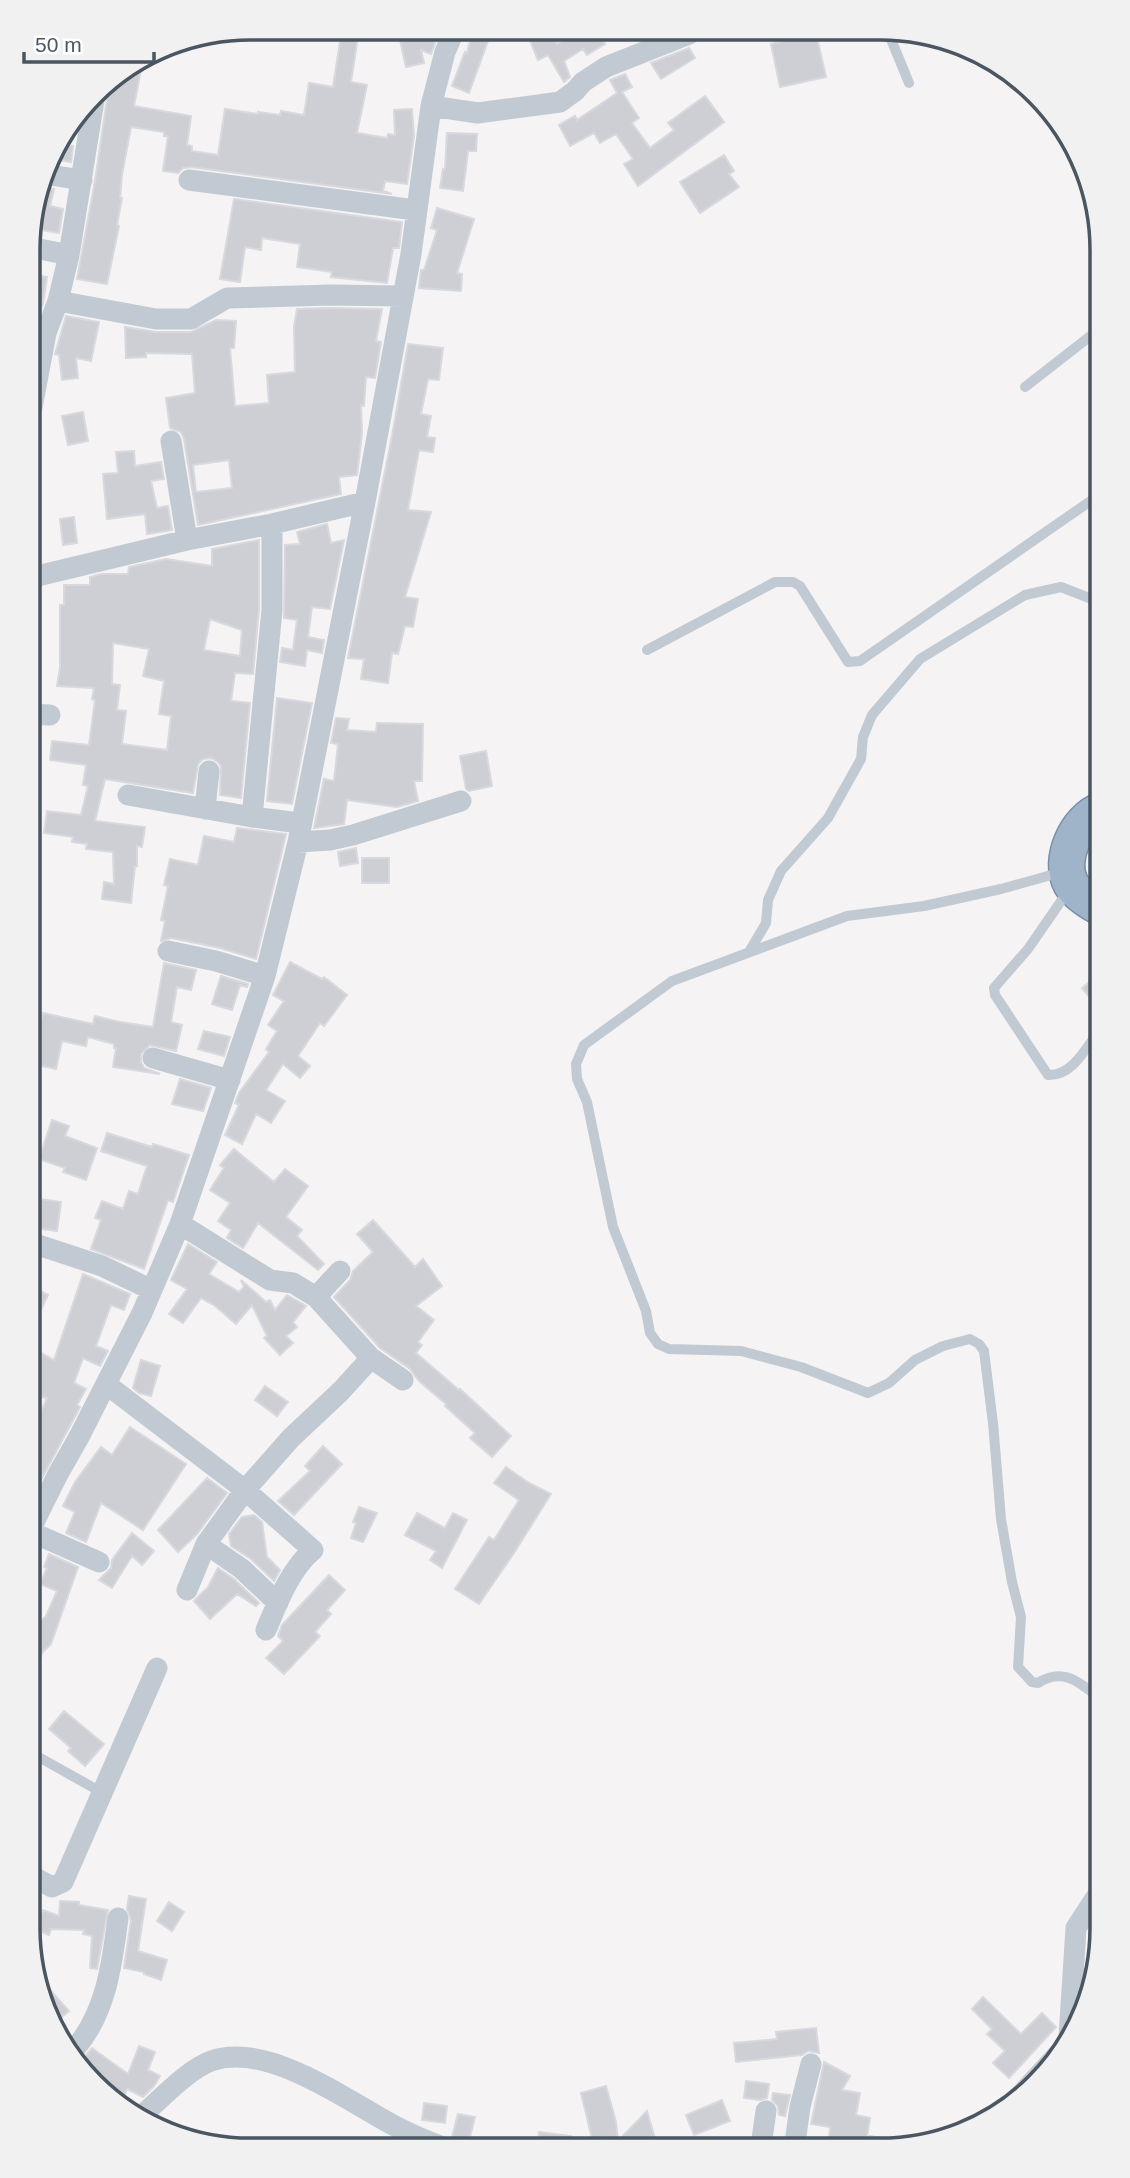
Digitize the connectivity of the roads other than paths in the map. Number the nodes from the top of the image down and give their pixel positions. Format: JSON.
{"nodes":[{"id":1,"x":673,"y":40,"type":"edge"},
{"id":2,"x":449,"y":41,"type":"edge"},
{"id":3,"x":892,"y":41,"type":"edge"},
{"id":4,"x":909,"y":83,"type":"dead end"},
{"id":5,"x":431,"y":106,"type":"junction"},
{"id":6,"x":92,"y":112,"type":"edge"},
{"id":7,"x":54,"y":176,"type":"edge"},
{"id":8,"x":82,"y":180,"type":"junction"},
{"id":9,"x":190,"y":180,"type":"dead end"},
{"id":10,"x":415,"y":210,"type":"junction"},
{"id":11,"x":40,"y":249,"type":"edge"},
{"id":12,"x":69,"y":255,"type":"junction"},
{"id":13,"x":403,"y":296,"type":"junction"},
{"id":14,"x":58,"y":301,"type":"junction"},
{"id":15,"x":1090,"y":336,"type":"edge"},
{"id":16,"x":40,"y":362,"type":"edge"},
{"id":17,"x":1024,"y":387,"type":"dead end"},
{"id":18,"x":170,"y":441,"type":"dead end"},
{"id":19,"x":1090,"y":501,"type":"edge"},
{"id":20,"x":365,"y":502,"type":"junction"},
{"id":21,"x":272,"y":524,"type":"junction"},
{"id":22,"x":187,"y":540,"type":"junction"},
{"id":23,"x":40,"y":575,"type":"edge"},
{"id":24,"x":1090,"y":598,"type":"edge"},
{"id":25,"x":647,"y":650,"type":"dead end"},
{"id":26,"x":209,"y":771,"type":"dead end"},
{"id":27,"x":128,"y":795,"type":"dead end"},
{"id":28,"x":461,"y":801,"type":"dead end"},
{"id":29,"x":205,"y":809,"type":"junction"},
{"id":30,"x":252,"y":817,"type":"junction"},
{"id":31,"x":1090,"y":818,"type":"edge"},
{"id":32,"x":299,"y":832,"type":"junction"},
{"id":33,"x":1070,"y":878,"type":"junction"},
{"id":34,"x":1090,"y":896,"type":"edge"},
{"id":35,"x":168,"y":951,"type":"dead end"},
{"id":36,"x":750,"y":952,"type":"junction"},
{"id":37,"x":265,"y":976,"type":"junction"},
{"id":38,"x":1090,"y":1043,"type":"edge"},
{"id":39,"x":153,"y":1058,"type":"dead end"},
{"id":40,"x":230,"y":1080,"type":"junction"},
{"id":41,"x":180,"y":1224,"type":"junction"},
{"id":42,"x":40,"y":1246,"type":"edge"},
{"id":43,"x":340,"y":1271,"type":"dead end"},
{"id":44,"x":152,"y":1290,"type":"junction"},
{"id":45,"x":316,"y":1297,"type":"junction"},
{"id":46,"x":371,"y":1357,"type":"junction"},
{"id":47,"x":403,"y":1380,"type":"dead end"},
{"id":48,"x":106,"y":1384,"type":"junction"},
{"id":49,"x":245,"y":1490,"type":"junction"},
{"id":50,"x":40,"y":1510,"type":"edge"},
{"id":51,"x":40,"y":1532,"type":"edge"},
{"id":52,"x":206,"y":1544,"type":"junction"},
{"id":53,"x":99,"y":1562,"type":"dead end"},
{"id":54,"x":187,"y":1590,"type":"dead end"},
{"id":55,"x":278,"y":1603,"type":"junction"},
{"id":56,"x":266,"y":1630,"type":"dead end"},
{"id":57,"x":157,"y":1668,"type":"dead end"},
{"id":58,"x":1089,"y":1691,"type":"edge"},
{"id":59,"x":40,"y":1758,"type":"edge"},
{"id":60,"x":101,"y":1792,"type":"junction"},
{"id":61,"x":40,"y":1880,"type":"edge"},
{"id":62,"x":1089,"y":1907,"type":"edge"},
{"id":63,"x":118,"y":1918,"type":"dead end"},
{"id":64,"x":1070,"y":2015,"type":"edge"},
{"id":65,"x":77,"y":2046,"type":"edge"},
{"id":66,"x":811,"y":2064,"type":"dead end"},
{"id":67,"x":147,"y":2111,"type":"edge"},
{"id":68,"x":766,"y":2111,"type":"dead end"},
{"id":69,"x":422,"y":2138,"type":"edge"},
{"id":70,"x":765,"y":2138,"type":"edge"},
{"id":71,"x":796,"y":2138,"type":"edge"}],
"edges":[{"from":1,"to":5,"type":"street"},
{"from":2,"to":5,"type":"street"},
{"from":3,"to":4,"type":"lane"},
{"from":5,"to":10,"type":"street"},
{"from":6,"to":8,"type":"street"},
{"from":7,"to":8,"type":"street"},
{"from":8,"to":12,"type":"street"},
{"from":9,"to":10,"type":"street"},
{"from":10,"to":13,"type":"street"},
{"from":11,"to":12,"type":"street"},
{"from":12,"to":14,"type":"street"},
{"from":13,"to":14,"type":"street"},
{"from":13,"to":20,"type":"street"},
{"from":14,"to":16,"type":"street"},
{"from":15,"to":17,"type":"lane"},
{"from":18,"to":22,"type":"street"},
{"from":19,"to":25,"type":"lane"},
{"from":20,"to":21,"type":"street"},
{"from":20,"to":32,"type":"street"},
{"from":21,"to":22,"type":"street"},
{"from":21,"to":30,"type":"street"},
{"from":22,"to":23,"type":"street"},
{"from":24,"to":36,"type":"lane"},
{"from":26,"to":29,"type":"street"},
{"from":27,"to":29,"type":"street"},
{"from":28,"to":32,"type":"street"},
{"from":29,"to":30,"type":"street"},
{"from":30,"to":32,"type":"street"},
{"from":31,"to":33,"type":"highway"},
{"from":32,"to":37,"type":"street"},
{"from":33,"to":34,"type":"highway"},
{"from":33,"to":36,"type":"lane"},
{"from":33,"to":38,"type":"lane"},
{"from":35,"to":37,"type":"street"},
{"from":36,"to":58,"type":"lane"},
{"from":37,"to":40,"type":"street"},
{"from":39,"to":40,"type":"street"},
{"from":40,"to":41,"type":"street"},
{"from":41,"to":44,"type":"street"},
{"from":41,"to":45,"type":"street"},
{"from":42,"to":44,"type":"street"},
{"from":43,"to":45,"type":"street"},
{"from":44,"to":48,"type":"street"},
{"from":45,"to":46,"type":"street"},
{"from":46,"to":47,"type":"street"},
{"from":46,"to":49,"type":"street"},
{"from":48,"to":49,"type":"street"},
{"from":48,"to":50,"type":"street"},
{"from":49,"to":52,"type":"street"},
{"from":49,"to":55,"type":"street"},
{"from":51,"to":53,"type":"street"},
{"from":52,"to":54,"type":"street"},
{"from":52,"to":55,"type":"street"},
{"from":55,"to":56,"type":"street"},
{"from":57,"to":60,"type":"street"},
{"from":59,"to":60,"type":"lane"},
{"from":60,"to":61,"type":"street"},
{"from":62,"to":64,"type":"street"},
{"from":63,"to":65,"type":"street"},
{"from":66,"to":71,"type":"street"},
{"from":67,"to":69,"type":"street"},
{"from":68,"to":70,"type":"street"}]}
